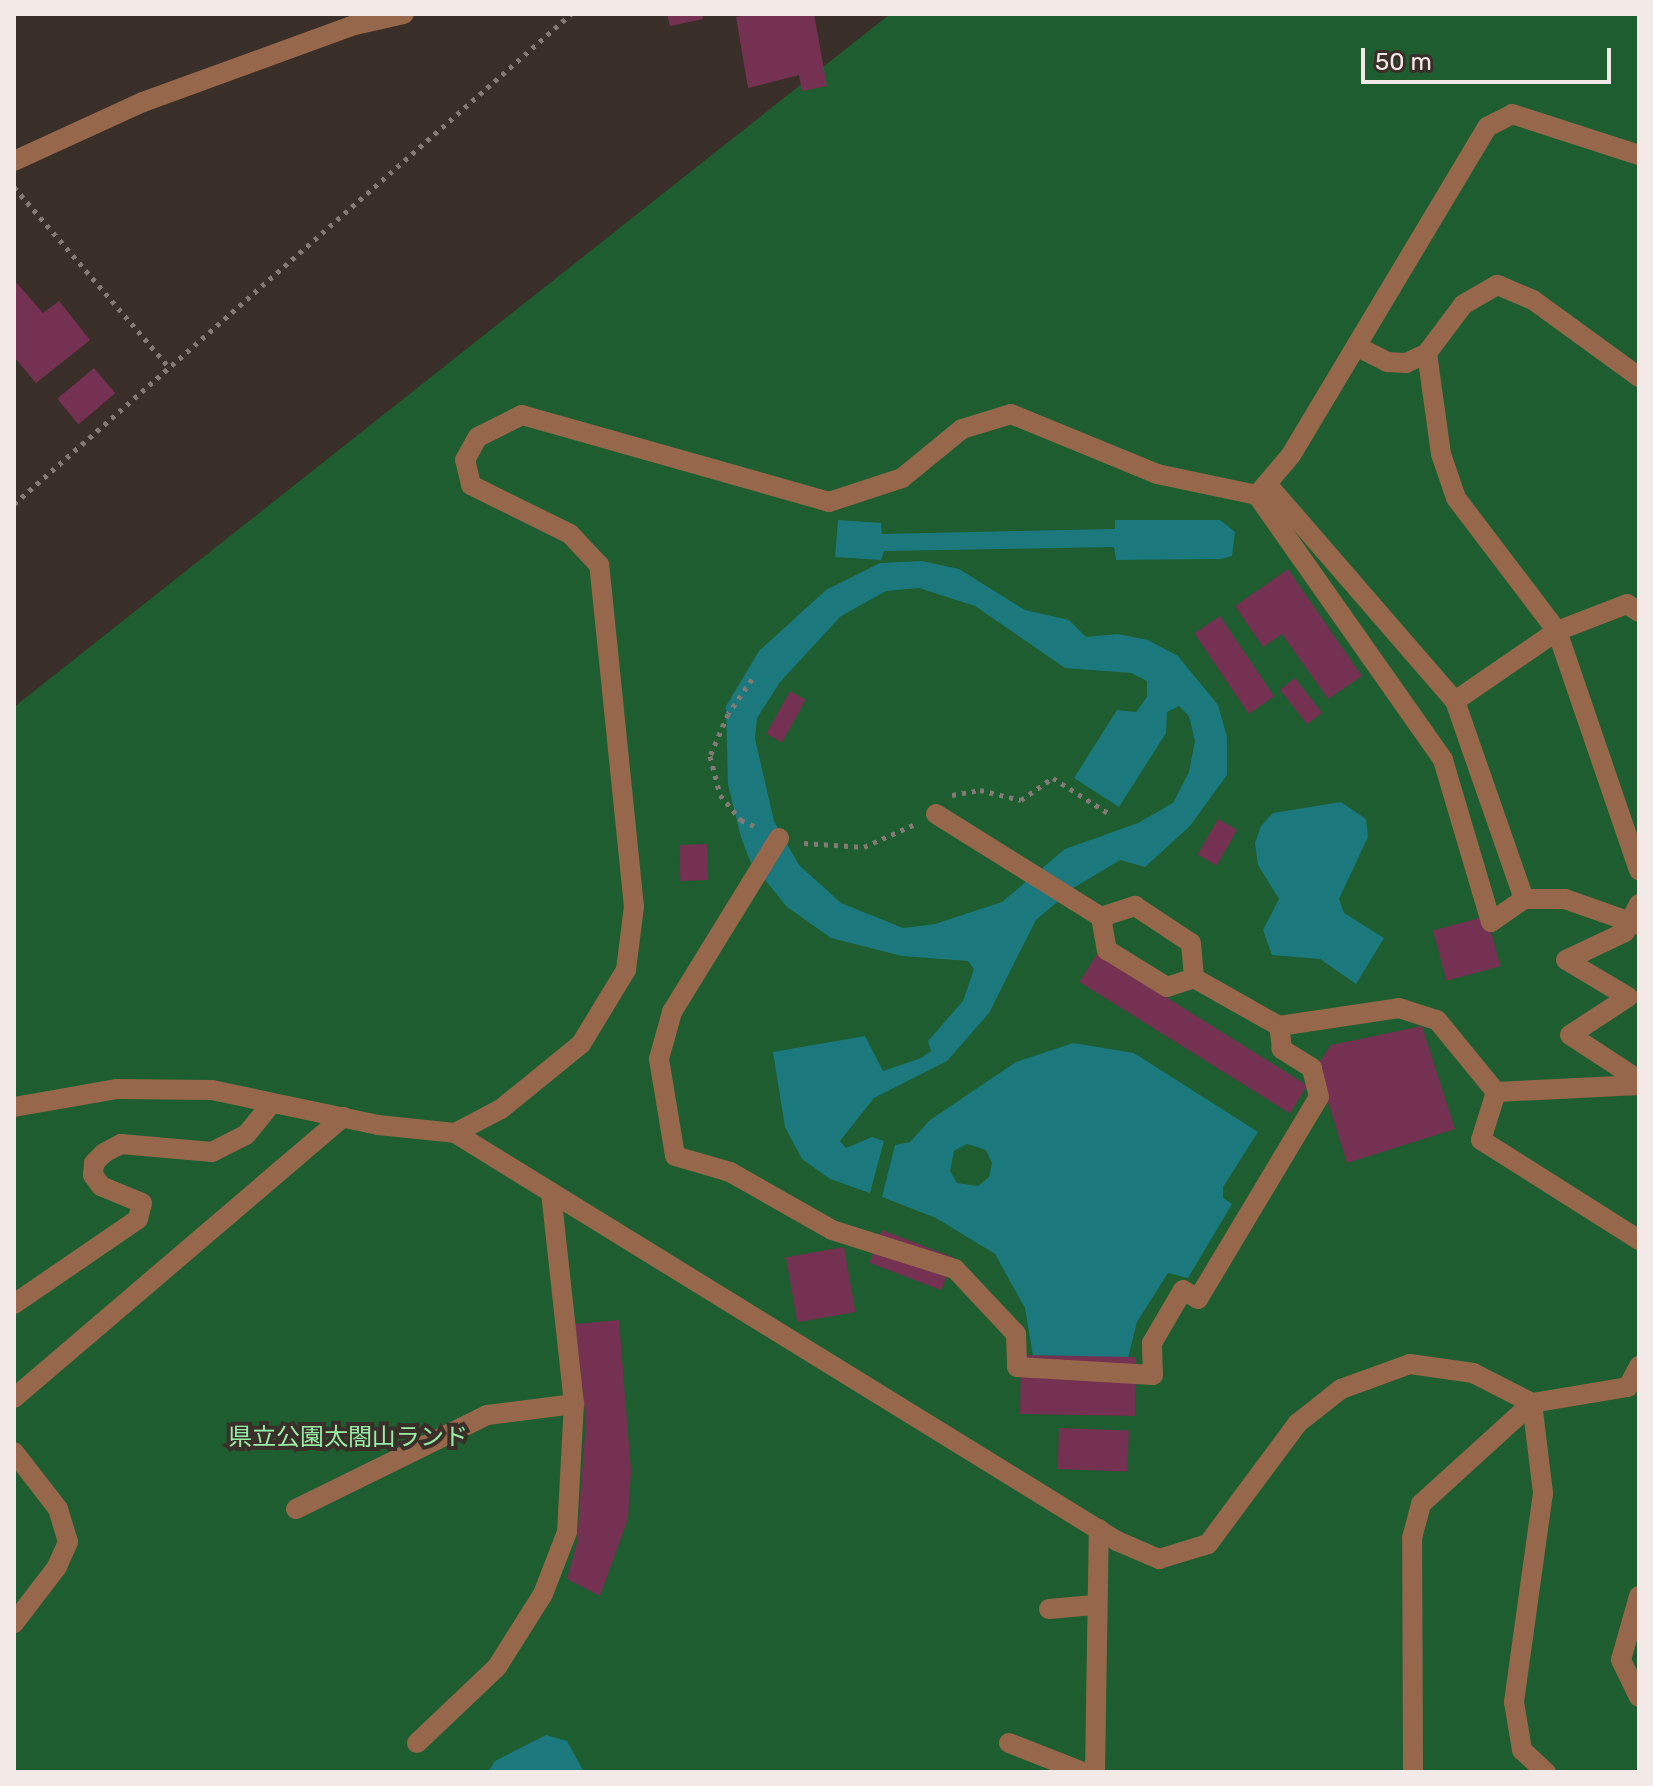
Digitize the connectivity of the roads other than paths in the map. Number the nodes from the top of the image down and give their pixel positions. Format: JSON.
{"nodes":[{"id":1,"x":404,"y":14,"type":"edge"},
{"id":2,"x":1639,"y":155,"type":"edge"},
{"id":3,"x":14,"y":161,"type":"edge"},
{"id":4,"x":1356,"y":346,"type":"junction"},
{"id":5,"x":1427,"y":353,"type":"junction"},
{"id":6,"x":1639,"y":377,"type":"edge"},
{"id":7,"x":1262,"y":489,"type":"junction"},
{"id":8,"x":1639,"y":612,"type":"edge"},
{"id":9,"x":1557,"y":631,"type":"junction"},
{"id":10,"x":1455,"y":701,"type":"junction"},
{"id":11,"x":936,"y":814,"type":"road end"},
{"id":12,"x":779,"y":838,"type":"road end"},
{"id":13,"x":1639,"y":870,"type":"edge"},
{"id":14,"x":1524,"y":899,"type":"junction"},
{"id":15,"x":1101,"y":917,"type":"junction"},
{"id":16,"x":1636,"y":917,"type":"edge"},
{"id":17,"x":1194,"y":978,"type":"junction"},
{"id":18,"x":1279,"y":1026,"type":"junction"},
{"id":19,"x":1639,"y":1082,"type":"edge"},
{"id":20,"x":1496,"y":1092,"type":"junction"},
{"id":21,"x":272,"y":1103,"type":"junction"},
{"id":22,"x":14,"y":1107,"type":"edge"},
{"id":23,"x":343,"y":1117,"type":"junction"},
{"id":24,"x":455,"y":1133,"type":"junction"},
{"id":25,"x":551,"y":1192,"type":"junction"},
{"id":26,"x":1639,"y":1240,"type":"edge"},
{"id":27,"x":14,"y":1304,"type":"edge"},
{"id":28,"x":1639,"y":1366,"type":"edge"},
{"id":29,"x":14,"y":1398,"type":"edge"},
{"id":30,"x":1532,"y":1403,"type":"junction"},
{"id":31,"x":574,"y":1404,"type":"junction"},
{"id":32,"x":14,"y":1452,"type":"edge"},
{"id":33,"x":296,"y":1509,"type":"dead end"},
{"id":34,"x":1099,"y":1529,"type":"junction"},
{"id":35,"x":1639,"y":1596,"type":"edge"},
{"id":36,"x":1094,"y":1605,"type":"junction"},
{"id":37,"x":1049,"y":1609,"type":"dead end"},
{"id":38,"x":14,"y":1623,"type":"edge"},
{"id":39,"x":1639,"y":1697,"type":"edge"},
{"id":40,"x":417,"y":1743,"type":"dead end"},
{"id":41,"x":1009,"y":1743,"type":"dead end"},
{"id":42,"x":1083,"y":1772,"type":"edge"},
{"id":43,"x":1095,"y":1772,"type":"edge"},
{"id":44,"x":1413,"y":1772,"type":"edge"},
{"id":45,"x":1546,"y":1772,"type":"edge"}],
"edges":[{"from":1,"to":3,"type":"street"},
{"from":2,"to":4,"type":"street"},
{"from":4,"to":5,"type":"street"},
{"from":4,"to":7,"type":"street"},
{"from":5,"to":6,"type":"street"},
{"from":5,"to":9,"type":"street"},
{"from":7,"to":10,"type":"street"},
{"from":7,"to":14,"type":"street"},
{"from":7,"to":24,"type":"street"},
{"from":8,"to":9,"type":"street"},
{"from":9,"to":10,"type":"street"},
{"from":9,"to":13,"type":"street"},
{"from":10,"to":14,"type":"street"},
{"from":11,"to":15,"type":"street"},
{"from":12,"to":18,"type":"street"},
{"from":14,"to":16,"type":"street"},
{"from":15,"to":17,"type":"street"},
{"from":15,"to":17,"type":"street"},
{"from":16,"to":19,"type":"street"},
{"from":17,"to":18,"type":"street"},
{"from":18,"to":20,"type":"street"},
{"from":19,"to":20,"type":"street"},
{"from":20,"to":26,"type":"street"},
{"from":21,"to":22,"type":"street"},
{"from":21,"to":23,"type":"street"},
{"from":21,"to":27,"type":"street"},
{"from":23,"to":24,"type":"street"},
{"from":23,"to":29,"type":"street"},
{"from":24,"to":25,"type":"street"},
{"from":25,"to":31,"type":"street"},
{"from":25,"to":34,"type":"street"},
{"from":28,"to":30,"type":"street"},
{"from":30,"to":34,"type":"street"},
{"from":30,"to":44,"type":"street"},
{"from":30,"to":45,"type":"street"},
{"from":31,"to":33,"type":"street"},
{"from":31,"to":40,"type":"street"},
{"from":32,"to":38,"type":"street"},
{"from":34,"to":36,"type":"street"},
{"from":35,"to":39,"type":"street"},
{"from":36,"to":37,"type":"street"},
{"from":36,"to":43,"type":"street"},
{"from":41,"to":42,"type":"street"}]}
